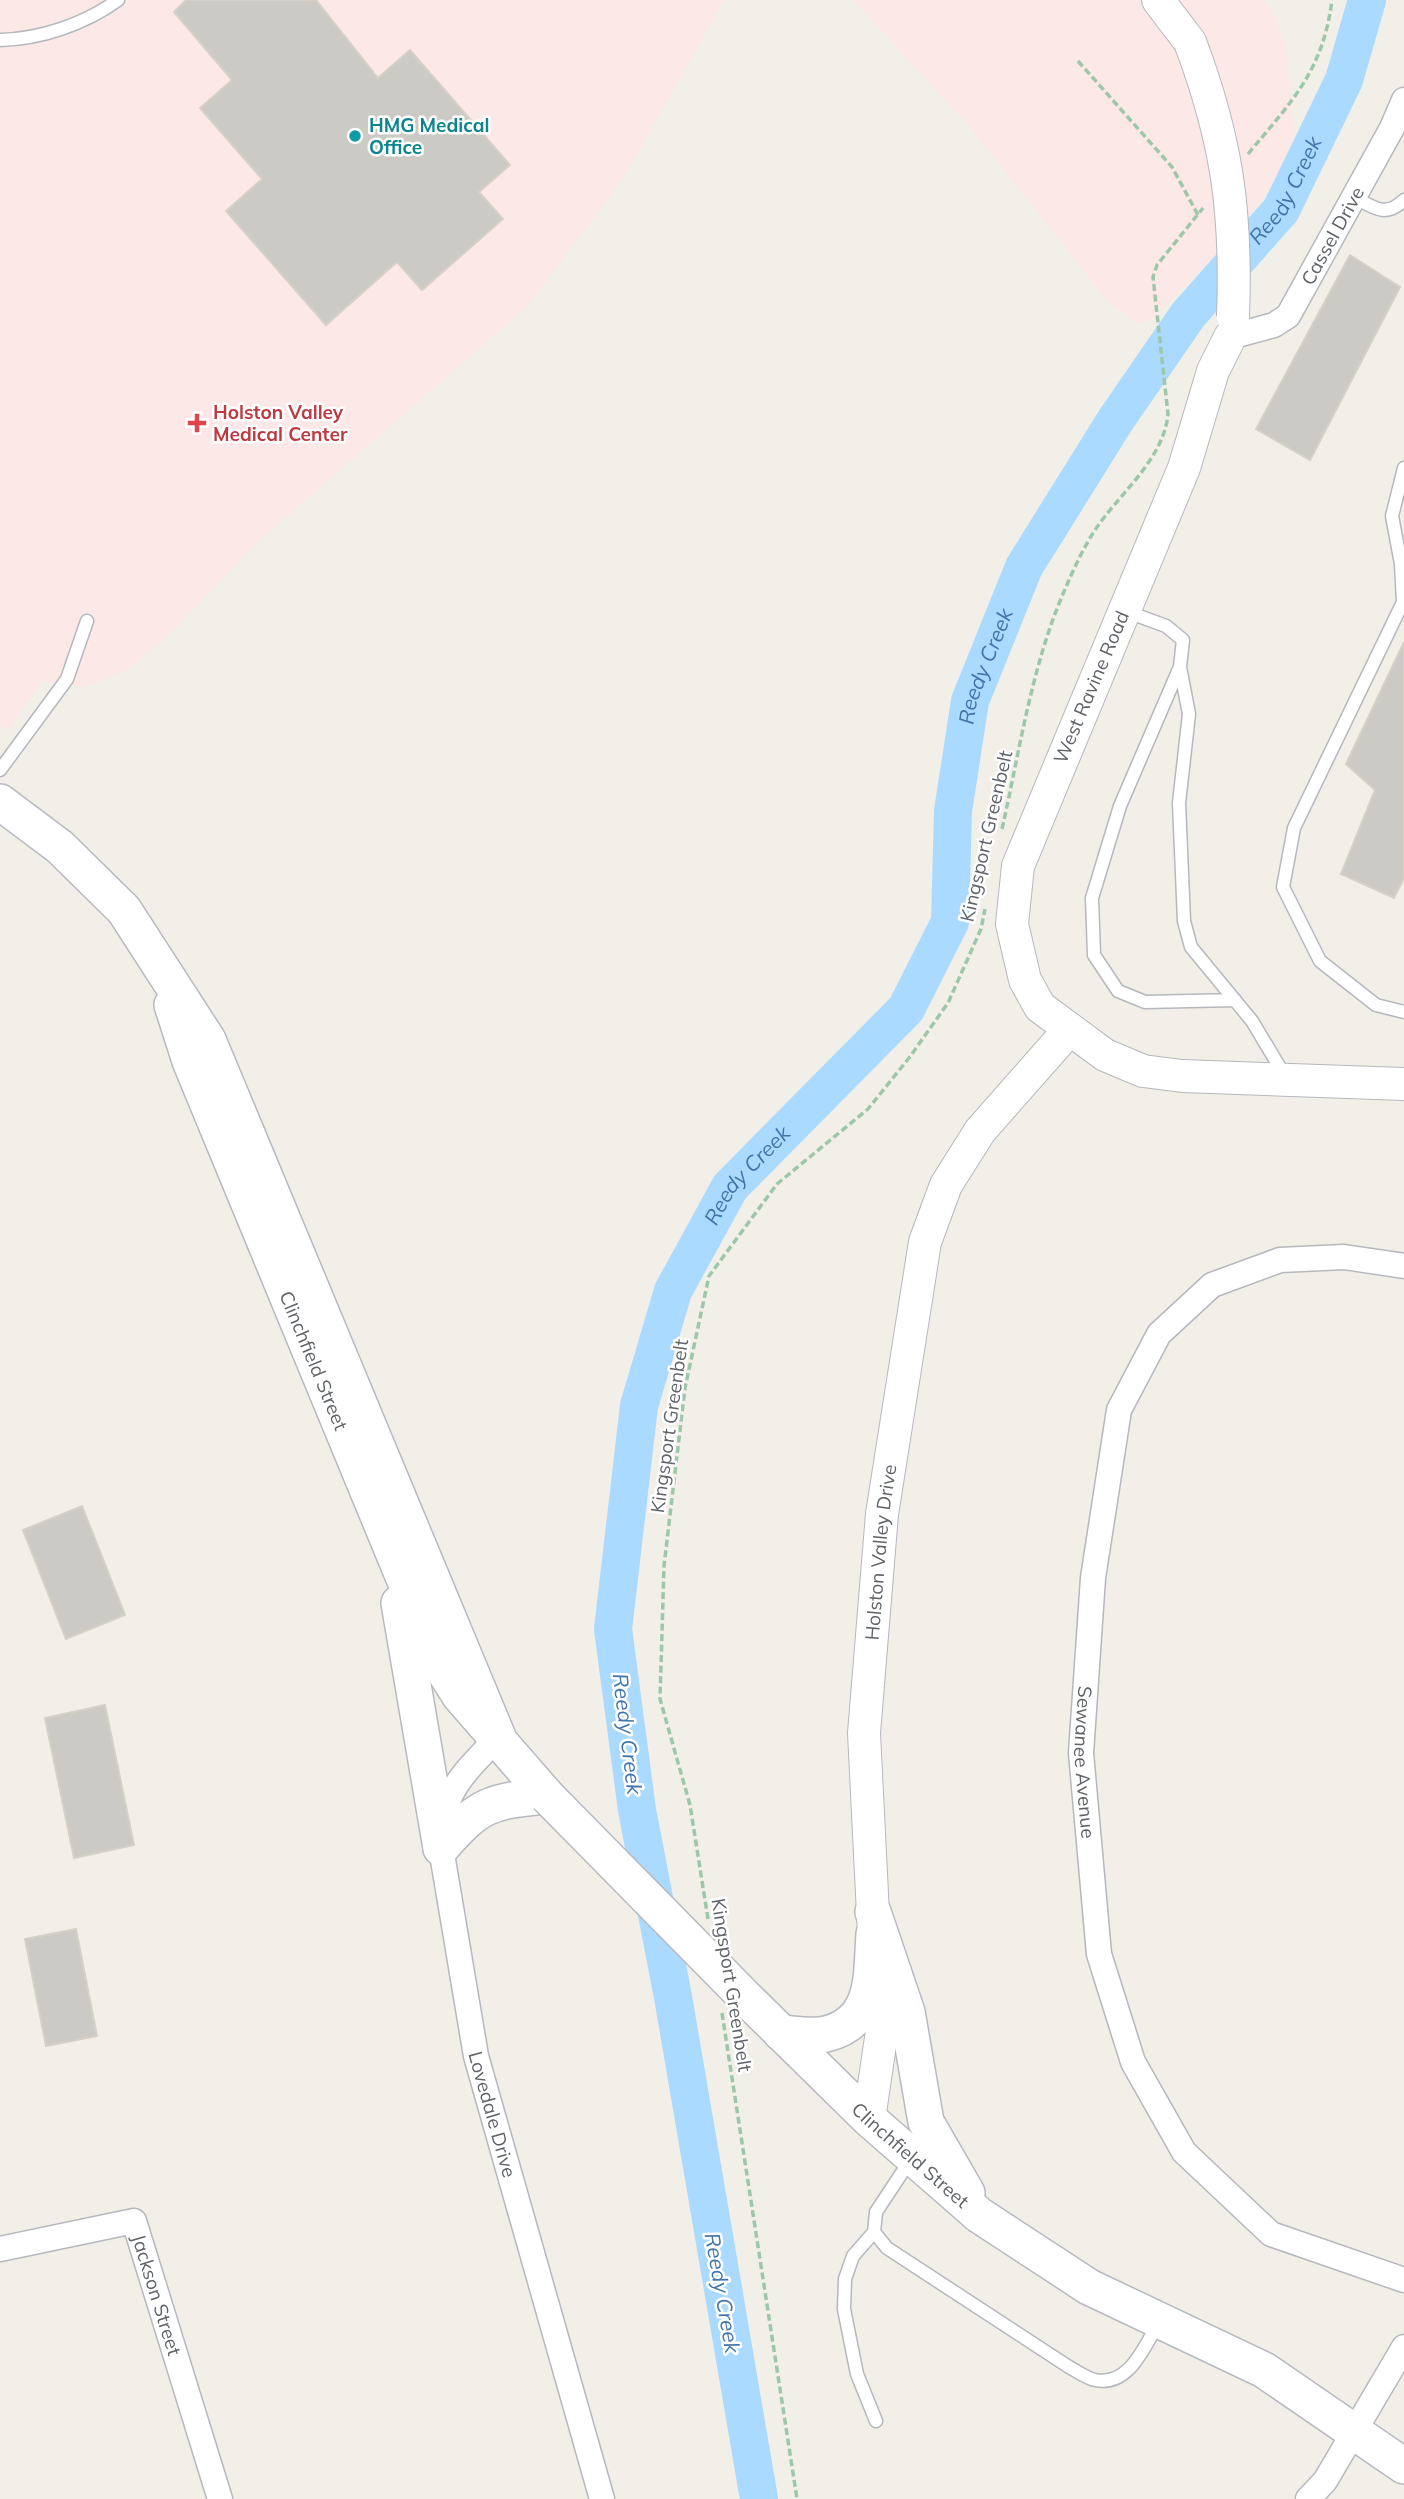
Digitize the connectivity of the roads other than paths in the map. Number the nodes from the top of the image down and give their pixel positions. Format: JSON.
{"nodes":[{"id":1,"x":118,"y":0,"type":"edge"},
{"id":2,"x":1158,"y":0,"type":"edge"},
{"id":3,"x":1181,"y":0,"type":"edge"},
{"id":4,"x":0,"y":40,"type":"edge"},
{"id":5,"x":1189,"y":42,"type":"junction"},
{"id":6,"x":1403,"y":108,"type":"edge"},
{"id":7,"x":1354,"y":197,"type":"junction"},
{"id":8,"x":1404,"y":200,"type":"edge"},
{"id":9,"x":1231,"y":327,"type":"junction"},
{"id":10,"x":1404,"y":468,"type":"edge"},
{"id":11,"x":1134,"y":614,"type":"junction"},
{"id":12,"x":87,"y":621,"type":"dead end"},
{"id":13,"x":1180,"y":667,"type":"junction"},
{"id":14,"x":0,"y":770,"type":"edge"},
{"id":15,"x":0,"y":802,"type":"edge"},
{"id":16,"x":161,"y":968,"type":"junction"},
{"id":17,"x":1235,"y":1000,"type":"junction"},
{"id":18,"x":1404,"y":1012,"type":"edge"},
{"id":19,"x":1069,"y":1030,"type":"junction"},
{"id":20,"x":1287,"y":1079,"type":"junction"},
{"id":21,"x":1404,"y":1084,"type":"edge"},
{"id":22,"x":1404,"y":1266,"type":"edge"},
{"id":23,"x":389,"y":1543,"type":"junction"},
{"id":24,"x":498,"y":1737,"type":"junction"},
{"id":25,"x":547,"y":1796,"type":"junction"},
{"id":26,"x":440,"y":1848,"type":"junction"},
{"id":27,"x":874,"y":1923,"type":"junction"},
{"id":28,"x":781,"y":2034,"type":"junction"},
{"id":29,"x":869,"y":2119,"type":"junction"},
{"id":30,"x":912,"y":2157,"type":"junction"},
{"id":31,"x":979,"y":2214,"type":"junction"},
{"id":32,"x":874,"y":2232,"type":"junction"},
{"id":33,"x":0,"y":2249,"type":"edge"},
{"id":34,"x":1404,"y":2280,"type":"edge"},
{"id":35,"x":1160,"y":2320,"type":"junction"},
{"id":36,"x":1404,"y":2347,"type":"edge"},
{"id":37,"x":876,"y":2421,"type":"dead end"},
{"id":38,"x":1354,"y":2430,"type":"junction"},
{"id":39,"x":1404,"y":2466,"type":"edge"},
{"id":40,"x":220,"y":2499,"type":"edge"},
{"id":41,"x":603,"y":2499,"type":"edge"},
{"id":42,"x":1308,"y":2499,"type":"edge"}],
"edges":[{"from":1,"to":4,"type":"lane"},
{"from":2,"to":5,"type":"street","name":"West Ravine Road"},
{"from":3,"to":5,"type":"street","name":"West Ravine Road"},
{"from":5,"to":9,"type":"street","name":"West Ravine Road","bridge":true},
{"from":6,"to":7,"type":"street","name":"Cassel Drive"},
{"from":7,"to":8,"type":"lane"},
{"from":7,"to":9,"type":"street","name":"Cassel Drive"},
{"from":9,"to":11,"type":"street","name":"West Ravine Road"},
{"from":10,"to":18,"type":"lane"},
{"from":11,"to":13,"type":"lane"},
{"from":11,"to":19,"type":"street","name":"West Ravine Road"},
{"from":12,"to":14,"type":"lane"},
{"from":13,"to":17,"type":"lane"},
{"from":13,"to":17,"type":"lane"},
{"from":15,"to":16,"type":"main road","name":"Clinchfield Street"},
{"from":16,"to":23,"type":"main road","name":"Clinchfield Street"},
{"from":16,"to":24,"type":"main road","name":"Clinchfield Street"},
{"from":17,"to":20,"type":"lane"},
{"from":19,"to":20,"type":"street","name":"West Ravine Road"},
{"from":19,"to":27,"type":"street","name":"Holston Valley Drive"},
{"from":20,"to":21,"type":"street","name":"West Ravine Road"},
{"from":22,"to":34,"type":"street","name":"Sewanee Avenue"},
{"from":23,"to":24,"type":"main road","name":"Clinchfield Street"},
{"from":23,"to":26,"type":"main road"},
{"from":24,"to":25,"type":"main road","name":"Clinchfield Street"},
{"from":24,"to":26,"type":"street","name":"Lovedale Drive"},
{"from":25,"to":26,"type":"main road"},
{"from":25,"to":28,"type":"main road","name":"Clinchfield Street","bridge":true},
{"from":26,"to":41,"type":"street","name":"Lovedale Drive"},
{"from":27,"to":28,"type":"main road"},
{"from":27,"to":29,"type":"street","name":"Holston Valley Drive"},
{"from":27,"to":31,"type":"main road"},
{"from":28,"to":29,"type":"main road","name":"Clinchfield Street"},
{"from":29,"to":30,"type":"main road","name":"Clinchfield Street"},
{"from":30,"to":31,"type":"main road","name":"Clinchfield Street"},
{"from":30,"to":32,"type":"lane"},
{"from":31,"to":35,"type":"main road","name":"Clinchfield Street"},
{"from":32,"to":35,"type":"lane"},
{"from":32,"to":37,"type":"lane"},
{"from":33,"to":40,"type":"street","name":"Jackson Street"},
{"from":35,"to":38,"type":"main road","name":"Clinchfield Street"},
{"from":36,"to":38,"type":"street"},
{"from":38,"to":39,"type":"main road","name":"Clinchfield Street"},
{"from":38,"to":42,"type":"street"}]}
